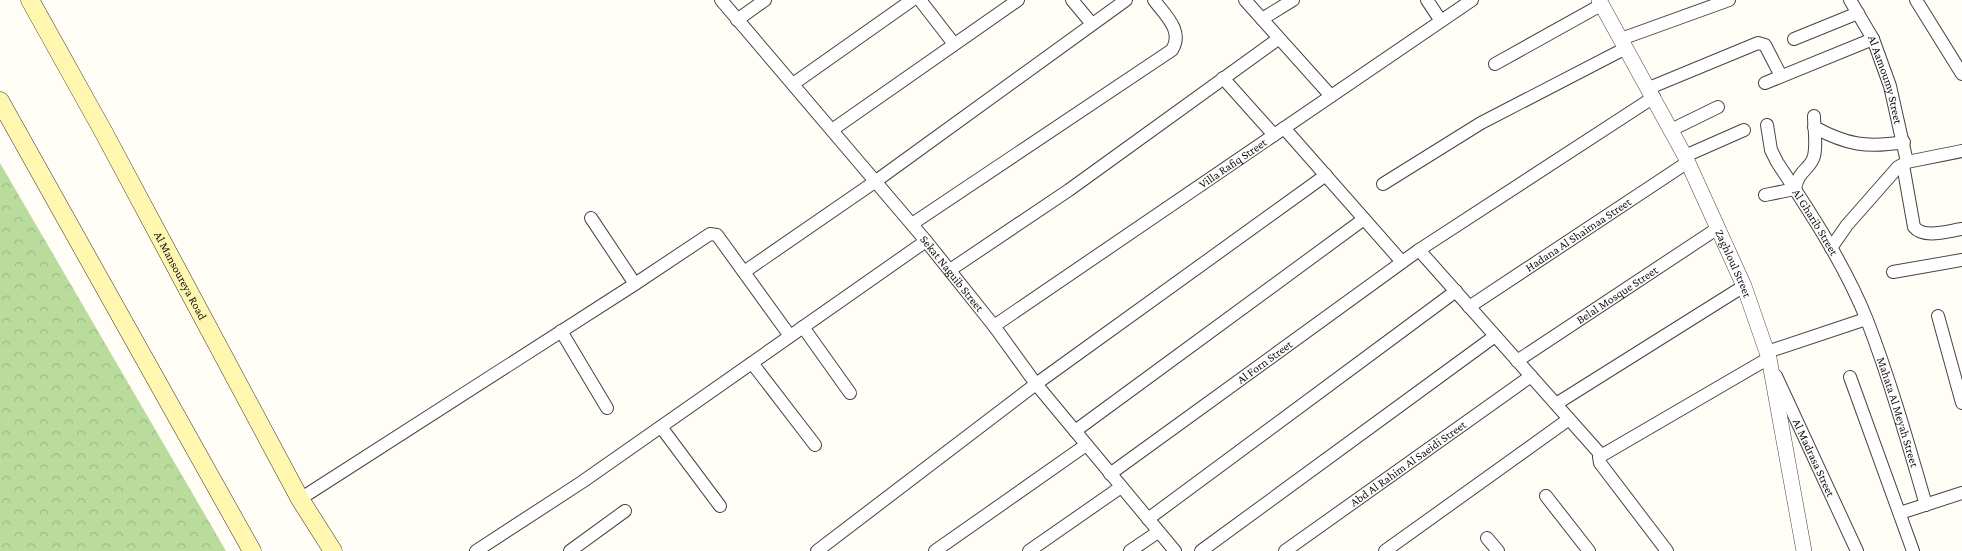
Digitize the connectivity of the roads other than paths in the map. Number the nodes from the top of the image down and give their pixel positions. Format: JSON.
{"nodes":[{"id":1,"x":30,"y":0,"type":"edge"},
{"id":2,"x":721,"y":0,"type":"edge"},
{"id":3,"x":766,"y":0,"type":"edge"},
{"id":4,"x":912,"y":0,"type":"edge"},
{"id":5,"x":920,"y":0,"type":"edge"},
{"id":6,"x":1018,"y":0,"type":"edge"},
{"id":7,"x":1072,"y":0,"type":"edge"},
{"id":8,"x":1126,"y":0,"type":"edge"},
{"id":9,"x":1154,"y":0,"type":"edge"},
{"id":10,"x":1245,"y":0,"type":"edge"},
{"id":11,"x":1293,"y":0,"type":"edge"},
{"id":12,"x":1427,"y":0,"type":"edge"},
{"id":13,"x":1472,"y":0,"type":"edge"},
{"id":14,"x":1729,"y":0,"type":"edge"},
{"id":15,"x":1850,"y":0,"type":"edge"},
{"id":16,"x":1916,"y":0,"type":"edge"},
{"id":17,"x":1600,"y":2,"type":"edge"},
{"id":18,"x":1858,"y":13,"type":"junction"},
{"id":19,"x":1262,"y":19,"type":"junction"},
{"id":20,"x":737,"y":20,"type":"junction"},
{"id":21,"x":1441,"y":21,"type":"junction"},
{"id":22,"x":1092,"y":24,"type":"junction"},
{"id":23,"x":1873,"y":38,"type":"junction"},
{"id":24,"x":1278,"y":39,"type":"junction"},
{"id":25,"x":1794,"y":39,"type":"dead end"},
{"id":26,"x":954,"y":44,"type":"junction"},
{"id":27,"x":1623,"y":44,"type":"junction"},
{"id":28,"x":1495,"y":64,"type":"dead end"},
{"id":29,"x":1962,"y":74,"type":"edge"},
{"id":30,"x":1782,"y":76,"type":"junction"},
{"id":31,"x":1223,"y":78,"type":"junction"},
{"id":32,"x":1765,"y":83,"type":"dead end"},
{"id":33,"x":793,"y":84,"type":"junction"},
{"id":34,"x":1651,"y":92,"type":"junction"},
{"id":35,"x":1331,"y":96,"type":"junction"},
{"id":36,"x":0,"y":101,"type":"edge"},
{"id":37,"x":1718,"y":107,"type":"dead end"},
{"id":38,"x":1766,"y":125,"type":"dead end"},
{"id":39,"x":832,"y":130,"type":"junction"},
{"id":40,"x":1672,"y":130,"type":"junction"},
{"id":41,"x":1744,"y":130,"type":"dead end"},
{"id":42,"x":1279,"y":132,"type":"junction"},
{"id":43,"x":1904,"y":142,"type":"junction"},
{"id":44,"x":1962,"y":151,"type":"edge"},
{"id":45,"x":1686,"y":159,"type":"junction"},
{"id":46,"x":1905,"y":164,"type":"junction"},
{"id":47,"x":1326,"y":175,"type":"junction"},
{"id":48,"x":876,"y":181,"type":"junction"},
{"id":49,"x":1382,"y":184,"type":"dead end"},
{"id":50,"x":1795,"y":189,"type":"junction"},
{"id":51,"x":1765,"y":195,"type":"dead end"},
{"id":52,"x":591,"y":218,"type":"dead end"},
{"id":53,"x":1364,"y":218,"type":"junction"},
{"id":54,"x":912,"y":224,"type":"junction"},
{"id":55,"x":1718,"y":228,"type":"junction"},
{"id":56,"x":1962,"y":229,"type":"edge"},
{"id":57,"x":926,"y":241,"type":"junction"},
{"id":58,"x":1832,"y":248,"type":"junction"},
{"id":59,"x":1419,"y":250,"type":"junction"},
{"id":60,"x":1962,"y":260,"type":"edge"},
{"id":61,"x":1402,"y":262,"type":"junction"},
{"id":62,"x":950,"y":270,"type":"junction"},
{"id":63,"x":744,"y":272,"type":"junction"},
{"id":64,"x":1893,"y":272,"type":"dead end"},
{"id":65,"x":635,"y":284,"type":"junction"},
{"id":66,"x":1744,"y":286,"type":"junction"},
{"id":67,"x":1456,"y":291,"type":"junction"},
{"id":68,"x":1469,"y":307,"type":"junction"},
{"id":69,"x":1938,"y":316,"type":"dead end"},
{"id":70,"x":1866,"y":319,"type":"junction"},
{"id":71,"x":994,"y":326,"type":"junction"},
{"id":72,"x":803,"y":327,"type":"junction"},
{"id":73,"x":561,"y":332,"type":"junction"},
{"id":74,"x":790,"y":336,"type":"junction"},
{"id":75,"x":1495,"y":336,"type":"junction"},
{"id":76,"x":1769,"y":358,"type":"junction"},
{"id":77,"x":1517,"y":361,"type":"junction"},
{"id":78,"x":752,"y":362,"type":"junction"},
{"id":79,"x":1531,"y":376,"type":"junction"},
{"id":80,"x":1850,"y":377,"type":"dead end"},
{"id":81,"x":1036,"y":384,"type":"junction"},
{"id":82,"x":850,"y":393,"type":"dead end"},
{"id":83,"x":1962,"y":403,"type":"edge"},
{"id":84,"x":1556,"y":404,"type":"junction"},
{"id":85,"x":607,"y":408,"type":"dead end"},
{"id":86,"x":1569,"y":420,"type":"junction"},
{"id":87,"x":660,"y":427,"type":"junction"},
{"id":88,"x":1075,"y":431,"type":"junction"},
{"id":89,"x":815,"y":445,"type":"dead end"},
{"id":90,"x":1086,"y":445,"type":"junction"},
{"id":91,"x":1601,"y":455,"type":"junction"},
{"id":92,"x":1110,"y":474,"type":"junction"},
{"id":93,"x":1121,"y":487,"type":"junction"},
{"id":94,"x":1962,"y":493,"type":"edge"},
{"id":95,"x":1546,"y":496,"type":"dead end"},
{"id":96,"x":300,"y":499,"type":"junction"},
{"id":97,"x":1926,"y":505,"type":"junction"},
{"id":98,"x":720,"y":506,"type":"dead end"},
{"id":99,"x":625,"y":511,"type":"dead end"},
{"id":100,"x":1900,"y":514,"type":"junction"},
{"id":101,"x":1148,"y":519,"type":"junction"},
{"id":102,"x":1158,"y":532,"type":"junction"},
{"id":103,"x":1487,"y":538,"type":"dead end"},
{"id":104,"x":330,"y":550,"type":"edge"},
{"id":105,"x":252,"y":551,"type":"edge"},
{"id":106,"x":476,"y":551,"type":"edge"},
{"id":107,"x":570,"y":551,"type":"edge"},
{"id":108,"x":816,"y":551,"type":"edge"},
{"id":109,"x":934,"y":551,"type":"edge"},
{"id":110,"x":1029,"y":551,"type":"edge"},
{"id":111,"x":1130,"y":551,"type":"edge"},
{"id":112,"x":1175,"y":551,"type":"edge"},
{"id":113,"x":1201,"y":551,"type":"edge"},
{"id":114,"x":1285,"y":551,"type":"edge"},
{"id":115,"x":1385,"y":551,"type":"edge"},
{"id":116,"x":1498,"y":551,"type":"edge"},
{"id":117,"x":1589,"y":551,"type":"edge"},
{"id":118,"x":1667,"y":551,"type":"edge"},
{"id":119,"x":1804,"y":551,"type":"edge"},
{"id":120,"x":1857,"y":551,"type":"edge"},
{"id":121,"x":1913,"y":551,"type":"edge"}],
"edges":[{"from":1,"to":96,"type":"main road","name":"Al Mansoureya Road"},
{"from":2,"to":20,"type":"street","name":"Sekat Naguib Street"},
{"from":3,"to":20,"type":"street"},
{"from":4,"to":33,"type":"street"},
{"from":5,"to":26,"type":"street"},
{"from":6,"to":26,"type":"street"},
{"from":7,"to":22,"type":"street"},
{"from":8,"to":22,"type":"street"},
{"from":9,"to":54,"type":"street"},
{"from":10,"to":19,"type":"street"},
{"from":11,"to":19,"type":"street"},
{"from":12,"to":21,"type":"street"},
{"from":13,"to":21,"type":"street","name":"Villa Rafiq Street"},
{"from":14,"to":27,"type":"street"},
{"from":15,"to":18,"type":"street","name":"Al Aamoumy Street"},
{"from":16,"to":29,"type":"street"},
{"from":17,"to":27,"type":"street","name":"Zaghloul Street"},
{"from":17,"to":28,"type":"street"},
{"from":18,"to":23,"type":"street","name":"Al Aamoumy Street"},
{"from":18,"to":25,"type":"street"},
{"from":19,"to":24,"type":"street"},
{"from":20,"to":33,"type":"street","name":"Sekat Naguib Street"},
{"from":21,"to":35,"type":"street","name":"Villa Rafiq Street"},
{"from":22,"to":48,"type":"street"},
{"from":23,"to":30,"type":"street"},
{"from":23,"to":43,"type":"street","name":"Al Aamoumy Street"},
{"from":24,"to":31,"type":"street"},
{"from":24,"to":35,"type":"street"},
{"from":26,"to":39,"type":"street"},
{"from":27,"to":34,"type":"street","name":"Zaghloul Street"},
{"from":27,"to":49,"type":"street"},
{"from":30,"to":32,"type":"street"},
{"from":30,"to":34,"type":"street","name":"Al Forn Street"},
{"from":31,"to":42,"type":"street"},
{"from":31,"to":62,"type":"street"},
{"from":33,"to":39,"type":"street","name":"Sekat Naguib Street"},
{"from":34,"to":40,"type":"street","name":"Zaghloul Street"},
{"from":34,"to":59,"type":"street","name":"Al Forn Street"},
{"from":35,"to":42,"type":"street","name":"Villa Rafiq Street"},
{"from":36,"to":105,"type":"main road"},
{"from":37,"to":40,"type":"street"},
{"from":38,"to":50,"type":"street","name":"Al Gharib Street"},
{"from":39,"to":48,"type":"street","name":"Sekat Naguib Street"},
{"from":40,"to":45,"type":"street","name":"Zaghloul Street"},
{"from":41,"to":45,"type":"street","name":"Hadana Al Shaimaa Street"},
{"from":42,"to":47,"type":"street"},
{"from":42,"to":71,"type":"street","name":"Villa Rafiq Street"},
{"from":43,"to":46,"type":"street","name":"Al Aamoumy Street"},
{"from":43,"to":50,"type":"street"},
{"from":44,"to":46,"type":"street"},
{"from":45,"to":55,"type":"street","name":"Zaghloul Street"},
{"from":45,"to":68,"type":"street","name":"Hadana Al Shaimaa Street"},
{"from":46,"to":56,"type":"street","name":"Al Aamoumy Street"},
{"from":46,"to":58,"type":"street"},
{"from":47,"to":53,"type":"street"},
{"from":47,"to":81,"type":"street"},
{"from":48,"to":54,"type":"street","name":"Sekat Naguib Street"},
{"from":48,"to":63,"type":"street"},
{"from":50,"to":51,"type":"street"},
{"from":50,"to":58,"type":"street","name":"Al Gharib Street"},
{"from":52,"to":65,"type":"street"},
{"from":53,"to":61,"type":"street"},
{"from":53,"to":88,"type":"street"},
{"from":54,"to":57,"type":"street","name":"Sekat Naguib Street"},
{"from":55,"to":66,"type":"street","name":"Zaghloul Street"},
{"from":55,"to":77,"type":"street","name":"Belal Mosque Street"},
{"from":57,"to":62,"type":"street","name":"Sekat Naguib Street"},
{"from":57,"to":72,"type":"street"},
{"from":58,"to":70,"type":"street","name":"Al Gharib Street"},
{"from":59,"to":61,"type":"street","name":"Al Forn Street"},
{"from":59,"to":67,"type":"street"},
{"from":60,"to":64,"type":"street"},
{"from":61,"to":92,"type":"street","name":"Al Forn Street"},
{"from":62,"to":71,"type":"street","name":"Sekat Naguib Street"},
{"from":63,"to":65,"type":"street"},
{"from":63,"to":74,"type":"street"},
{"from":65,"to":73,"type":"street"},
{"from":66,"to":76,"type":"street","name":"Zaghloul Street"},
{"from":66,"to":84,"type":"street"},
{"from":67,"to":68,"type":"street"},
{"from":67,"to":101,"type":"street"},
{"from":68,"to":75,"type":"street"},
{"from":69,"to":83,"type":"street"},
{"from":70,"to":76,"type":"street"},
{"from":70,"to":97,"type":"street","name":"Mahata Al Meyah Street"},
{"from":71,"to":81,"type":"street","name":"Sekat Naguib Street"},
{"from":72,"to":74,"type":"street"},
{"from":72,"to":82,"type":"street"},
{"from":73,"to":85,"type":"street"},
{"from":73,"to":96,"type":"street"},
{"from":74,"to":78,"type":"street"},
{"from":75,"to":77,"type":"street"},
{"from":75,"to":113,"type":"street"},
{"from":76,"to":91,"type":"street"},
{"from":76,"to":119,"type":"street","name":"Zaghloul Street"},
{"from":76,"to":120,"type":"street","name":"Al Madrasa Street"},
{"from":77,"to":79,"type":"street"},
{"from":78,"to":87,"type":"street"},
{"from":78,"to":89,"type":"street"},
{"from":79,"to":84,"type":"street"},
{"from":79,"to":114,"type":"street","name":"Abd Al Rahim Al Saeidi Street"},
{"from":80,"to":100,"type":"street"},
{"from":81,"to":88,"type":"street","name":"Sekat Naguib Street"},
{"from":81,"to":108,"type":"street"},
{"from":84,"to":86,"type":"street"},
{"from":86,"to":91,"type":"street"},
{"from":86,"to":115,"type":"street"},
{"from":87,"to":98,"type":"street"},
{"from":87,"to":106,"type":"street"},
{"from":88,"to":90,"type":"street","name":"Sekat Naguib Street"},
{"from":90,"to":92,"type":"street","name":"Sekat Naguib Street"},
{"from":90,"to":109,"type":"street"},
{"from":91,"to":118,"type":"street"},
{"from":92,"to":93,"type":"street","name":"Sekat Naguib Street"},
{"from":93,"to":101,"type":"street","name":"Sekat Naguib Street"},
{"from":93,"to":110,"type":"street"},
{"from":94,"to":97,"type":"street"},
{"from":95,"to":117,"type":"street"},
{"from":96,"to":104,"type":"main road","name":"Al Mansoureya Road"},
{"from":97,"to":100,"type":"street"},
{"from":99,"to":107,"type":"street"},
{"from":100,"to":121,"type":"street"},
{"from":101,"to":102,"type":"street","name":"Sekat Naguib Street"},
{"from":102,"to":111,"type":"street"},
{"from":102,"to":112,"type":"street","name":"Sekat Naguib Street"},
{"from":103,"to":116,"type":"street"}]}
